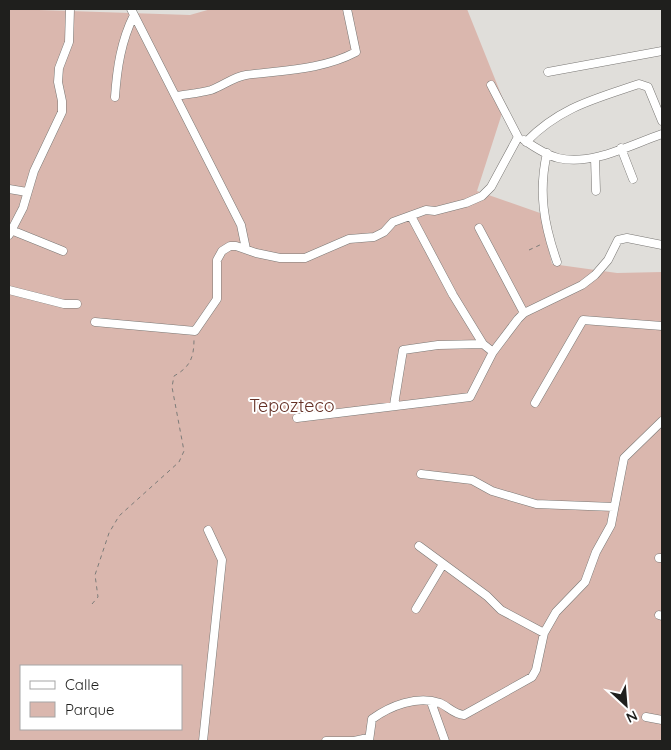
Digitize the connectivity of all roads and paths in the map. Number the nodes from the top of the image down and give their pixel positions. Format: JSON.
{"nodes":[{"id":1,"x":70,"y":9,"type":"edge"},
{"id":2,"x":347,"y":9,"type":"edge"},
{"id":3,"x":132,"y":12,"type":"edge"},
{"id":4,"x":662,"y":51,"type":"edge"},
{"id":5,"x":548,"y":72,"type":"dead end"},
{"id":6,"x":491,"y":84,"type":"dead end"},
{"id":7,"x":177,"y":96,"type":"junction"},
{"id":8,"x":115,"y":97,"type":"dead end"},
{"id":9,"x":662,"y":122,"type":"edge"},
{"id":10,"x":662,"y":134,"type":"edge"},
{"id":11,"x":518,"y":137,"type":"junction"},
{"id":12,"x":526,"y":142,"type":"junction"},
{"id":13,"x":621,"y":148,"type":"junction"},
{"id":14,"x":547,"y":153,"type":"junction"},
{"id":15,"x":595,"y":158,"type":"junction"},
{"id":16,"x":634,"y":179,"type":"dead end"},
{"id":17,"x":9,"y":189,"type":"edge"},
{"id":18,"x":596,"y":191,"type":"dead end"},
{"id":19,"x":27,"y":192,"type":"junction"},
{"id":20,"x":411,"y":216,"type":"junction"},
{"id":21,"x":479,"y":228,"type":"dead end"},
{"id":22,"x":10,"y":233,"type":"edge"},
{"id":23,"x":550,"y":241,"type":"junction"},
{"id":24,"x":662,"y":245,"type":"edge"},
{"id":25,"x":246,"y":249,"type":"junction"},
{"id":26,"x":529,"y":250,"type":"dead end"},
{"id":27,"x":63,"y":251,"type":"dead end"},
{"id":28,"x":557,"y":262,"type":"dead end"},
{"id":29,"x":9,"y":290,"type":"edge"},
{"id":30,"x":77,"y":304,"type":"dead end"},
{"id":31,"x":524,"y":313,"type":"junction"},
{"id":32,"x":95,"y":322,"type":"dead end"},
{"id":33,"x":662,"y":326,"type":"edge"},
{"id":34,"x":195,"y":331,"type":"junction"},
{"id":35,"x":483,"y":344,"type":"junction"},
{"id":36,"x":493,"y":352,"type":"junction"},
{"id":37,"x":536,"y":403,"type":"dead end"},
{"id":38,"x":394,"y":405,"type":"junction"},
{"id":39,"x":297,"y":418,"type":"dead end"},
{"id":40,"x":662,"y":421,"type":"edge"},
{"id":41,"x":421,"y":474,"type":"dead end"},
{"id":42,"x":614,"y":507,"type":"junction"},
{"id":43,"x":208,"y":530,"type":"dead end"},
{"id":44,"x":419,"y":546,"type":"dead end"},
{"id":45,"x":443,"y":564,"type":"junction"},
{"id":46,"x":92,"y":604,"type":"dead end"},
{"id":47,"x":416,"y":609,"type":"dead end"},
{"id":48,"x":544,"y":633,"type":"junction"},
{"id":49,"x":432,"y":702,"type":"junction"},
{"id":50,"x":646,"y":717,"type":"dead end"},
{"id":51,"x":662,"y":720,"type":"edge"},
{"id":52,"x":369,"y":739,"type":"edge"},
{"id":53,"x":203,"y":741,"type":"edge"},
{"id":54,"x":326,"y":741,"type":"edge"},
{"id":55,"x":445,"y":741,"type":"edge"}],
"edges":[{"from":1,"to":19,"type":"street"},
{"from":2,"to":7,"type":"street"},
{"from":3,"to":7,"type":"street"},
{"from":3,"to":8,"type":"street"},
{"from":4,"to":5,"type":"street"},
{"from":6,"to":11,"type":"street"},
{"from":7,"to":25,"type":"street"},
{"from":9,"to":12,"type":"street"},
{"from":10,"to":13,"type":"street"},
{"from":11,"to":12,"type":"street"},
{"from":11,"to":20,"type":"street"},
{"from":12,"to":14,"type":"street"},
{"from":13,"to":15,"type":"street"},
{"from":13,"to":16,"type":"street"},
{"from":14,"to":15,"type":"street"},
{"from":14,"to":23,"type":"street"},
{"from":15,"to":18,"type":"street"},
{"from":17,"to":19,"type":"street"},
{"from":19,"to":22,"type":"street"},
{"from":20,"to":25,"type":"street"},
{"from":20,"to":35,"type":"street"},
{"from":21,"to":31,"type":"street"},
{"from":22,"to":27,"type":"street"},
{"from":23,"to":26,"type":"path"},
{"from":23,"to":28,"type":"street"},
{"from":24,"to":31,"type":"street"},
{"from":25,"to":34,"type":"street"},
{"from":29,"to":30,"type":"street"},
{"from":31,"to":36,"type":"street"},
{"from":32,"to":34,"type":"street"},
{"from":33,"to":37,"type":"street"},
{"from":34,"to":46,"type":"path"},
{"from":35,"to":36,"type":"street"},
{"from":35,"to":38,"type":"street"},
{"from":36,"to":38,"type":"street"},
{"from":38,"to":39,"type":"street"},
{"from":40,"to":42,"type":"street"},
{"from":41,"to":42,"type":"street"},
{"from":42,"to":48,"type":"street"},
{"from":43,"to":53,"type":"street"},
{"from":44,"to":45,"type":"street"},
{"from":45,"to":47,"type":"street"},
{"from":45,"to":48,"type":"street"},
{"from":48,"to":49,"type":"street"},
{"from":49,"to":52,"type":"street"},
{"from":49,"to":55,"type":"street"},
{"from":50,"to":51,"type":"street"},
{"from":52,"to":54,"type":"street"}]}
